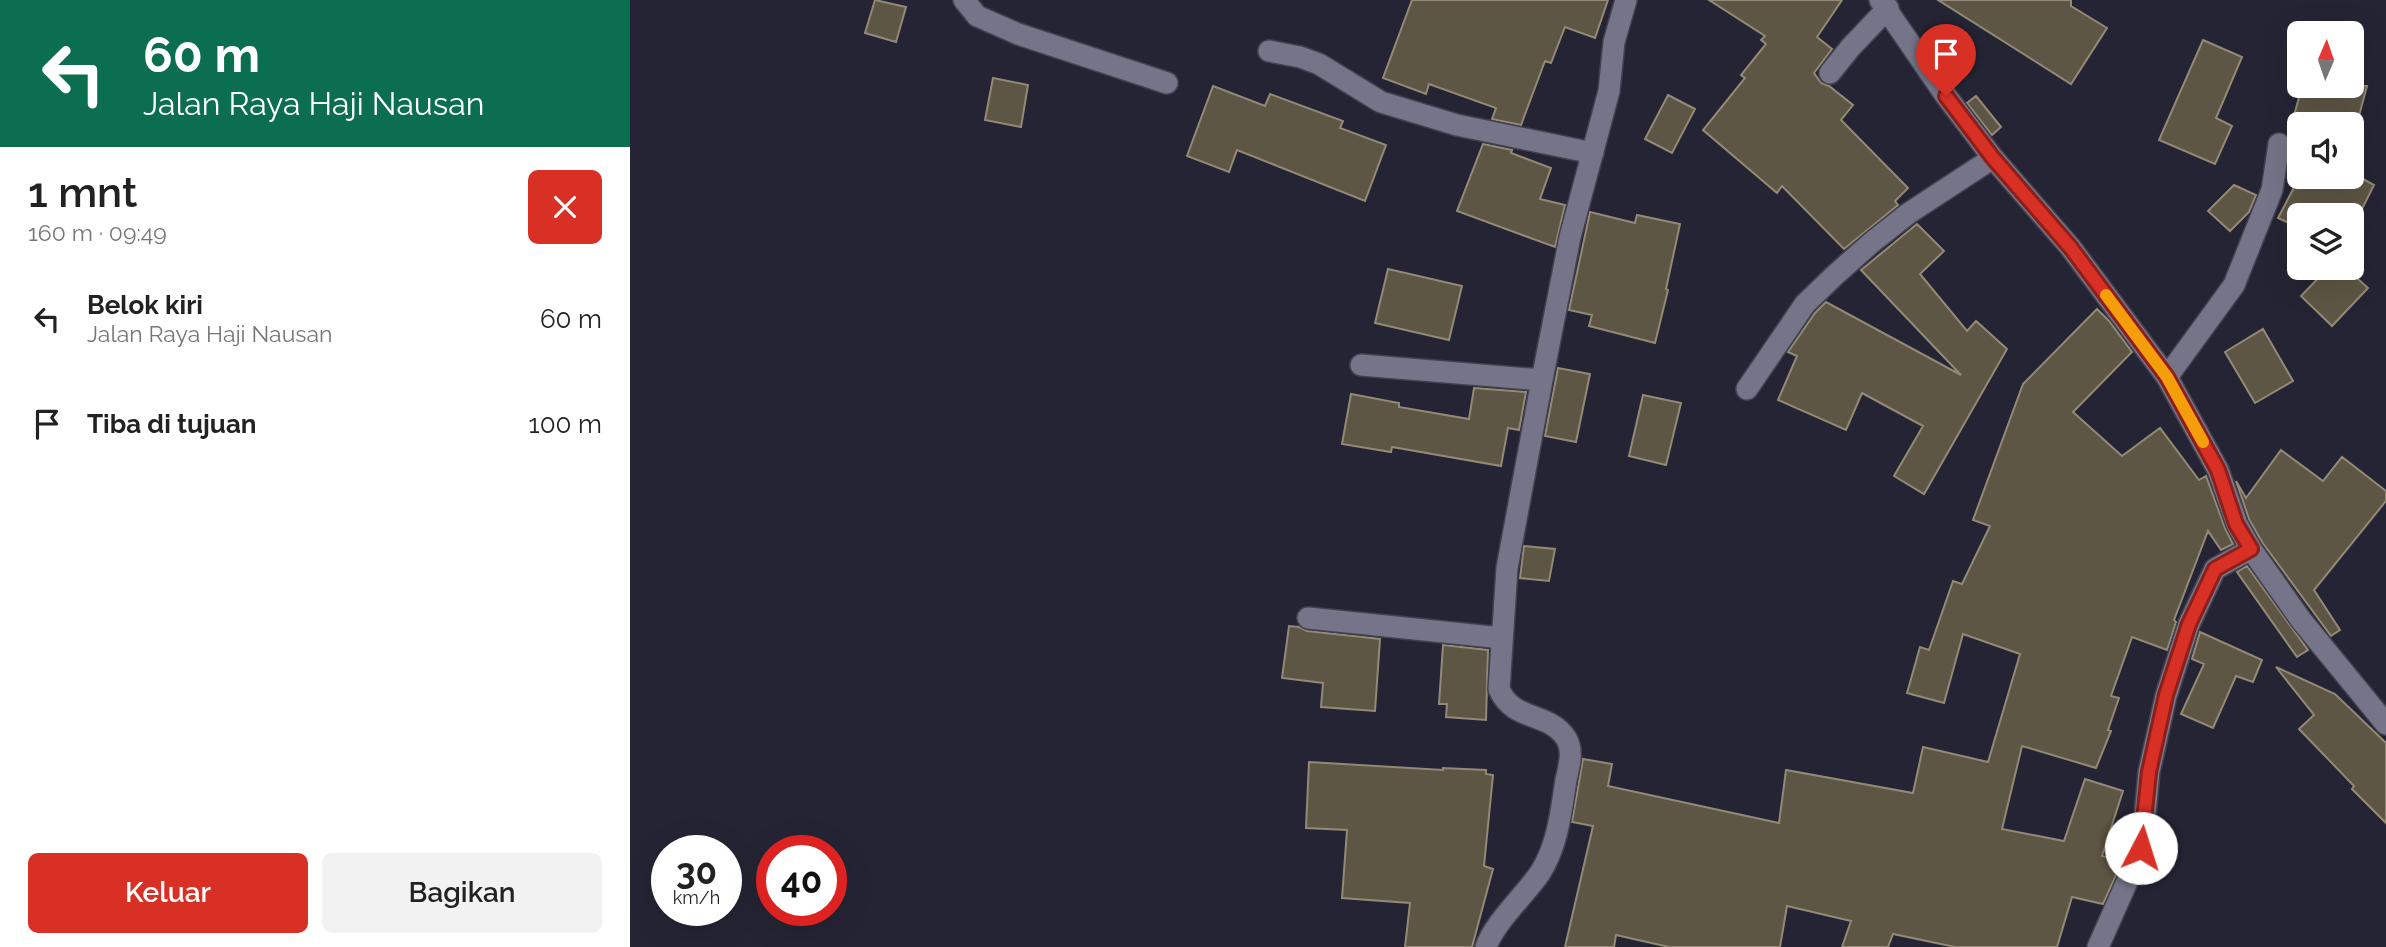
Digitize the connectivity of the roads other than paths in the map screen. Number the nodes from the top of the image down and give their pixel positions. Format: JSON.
{"nodes":[{"id":1,"x":964,"y":0,"type":"edge"},
{"id":2,"x":1626,"y":0,"type":"edge"},
{"id":3,"x":1884,"y":4,"type":"edge"},
{"id":4,"x":1269,"y":51,"type":"dead end"},
{"id":5,"x":1830,"y":73,"type":"dead end"},
{"id":6,"x":1167,"y":83,"type":"dead end"},
{"id":7,"x":2279,"y":144,"type":"dead end"},
{"id":8,"x":1593,"y":153,"type":"junction"},
{"id":9,"x":1993,"y":158,"type":"junction"},
{"id":10,"x":1361,"y":365,"type":"dead end"},
{"id":11,"x":2167,"y":377,"type":"junction"},
{"id":12,"x":1542,"y":380,"type":"junction"},
{"id":13,"x":1746,"y":389,"type":"dead end"},
{"id":14,"x":2251,"y":549,"type":"junction"},
{"id":15,"x":1308,"y":618,"type":"dead end"},
{"id":16,"x":1502,"y":638,"type":"junction"},
{"id":17,"x":2386,"y":724,"type":"edge"},
{"id":18,"x":1486,"y":947,"type":"edge"},
{"id":19,"x":2098,"y":947,"type":"edge"}],
"edges":[{"from":1,"to":6,"type":"street"},
{"from":2,"to":8,"type":"street"},
{"from":3,"to":5,"type":"street"},
{"from":3,"to":9,"type":"street"},
{"from":4,"to":8,"type":"street"},
{"from":7,"to":11,"type":"street"},
{"from":8,"to":12,"type":"street"},
{"from":9,"to":11,"type":"street"},
{"from":9,"to":13,"type":"street"},
{"from":10,"to":12,"type":"street"},
{"from":11,"to":14,"type":"street"},
{"from":12,"to":16,"type":"street"},
{"from":14,"to":17,"type":"street"},
{"from":14,"to":19,"type":"street"},
{"from":15,"to":16,"type":"street"},
{"from":16,"to":18,"type":"street"}]}
